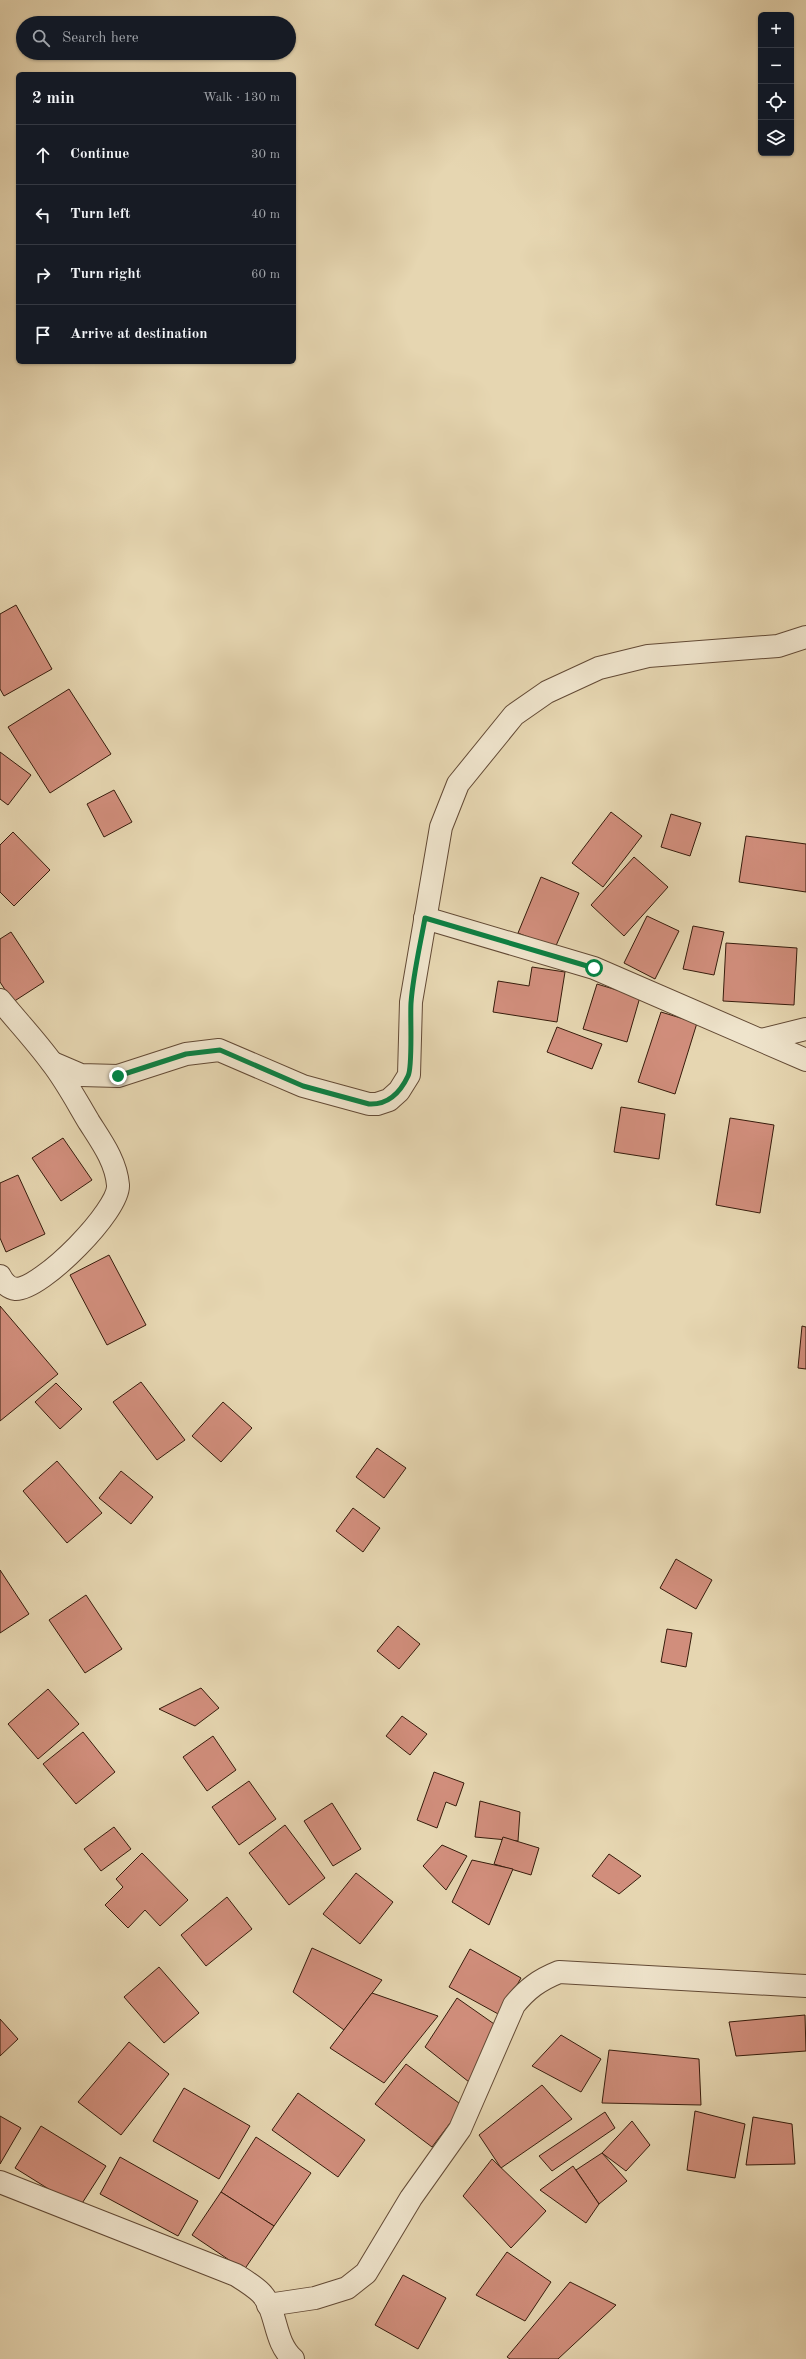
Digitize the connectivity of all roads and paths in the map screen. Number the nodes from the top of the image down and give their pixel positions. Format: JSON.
{"nodes":[{"id":1,"x":806,"y":637,"type":"edge"},
{"id":2,"x":425,"y":918,"type":"junction"},
{"id":3,"x":0,"y":1000,"type":"edge"},
{"id":4,"x":806,"y":1029,"type":"edge"},
{"id":5,"x":761,"y":1040,"type":"junction"},
{"id":6,"x":806,"y":1060,"type":"edge"},
{"id":7,"x":53,"y":1063,"type":"junction"},
{"id":8,"x":0,"y":1276,"type":"edge"},
{"id":9,"x":806,"y":1986,"type":"edge"},
{"id":10,"x":0,"y":2182,"type":"edge"},
{"id":11,"x":268,"y":2305,"type":"junction"},
{"id":12,"x":293,"y":2359,"type":"edge"}],
"edges":[{"from":1,"to":2,"type":"street"},
{"from":2,"to":5,"type":"street"},
{"from":2,"to":7,"type":"street"},
{"from":3,"to":7,"type":"street"},
{"from":4,"to":5,"type":"street"},
{"from":5,"to":6,"type":"street"},
{"from":7,"to":8,"type":"street"},
{"from":9,"to":11,"type":"street"},
{"from":10,"to":11,"type":"street"},
{"from":11,"to":12,"type":"street"}]}
